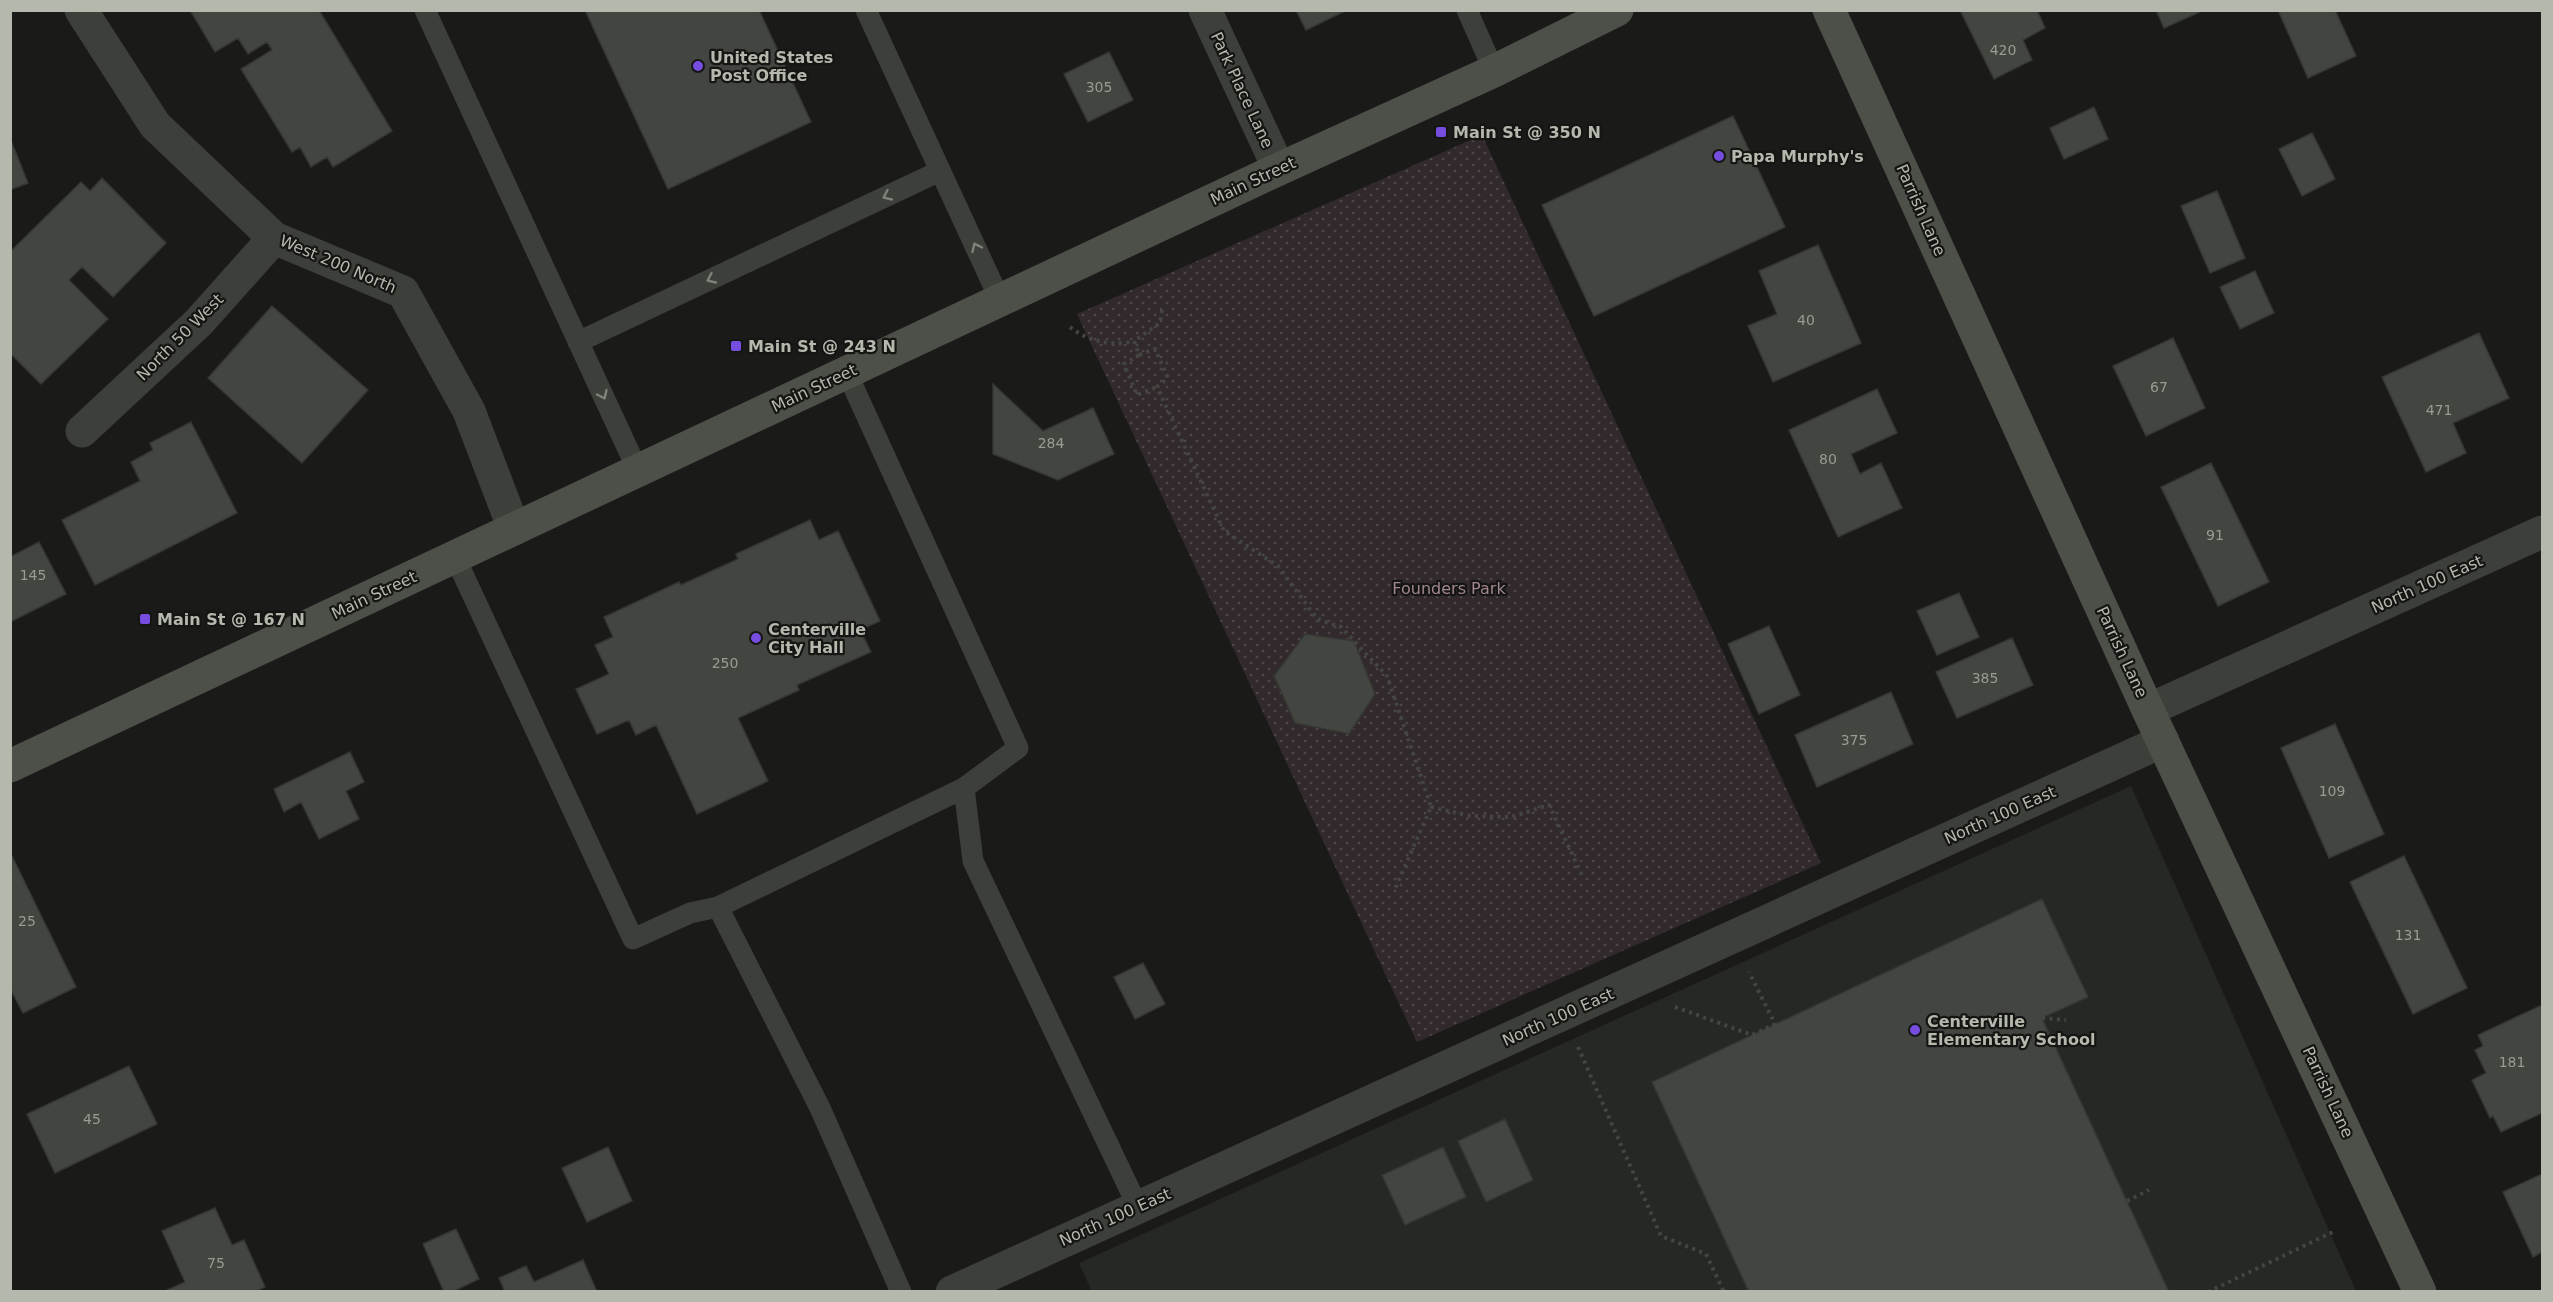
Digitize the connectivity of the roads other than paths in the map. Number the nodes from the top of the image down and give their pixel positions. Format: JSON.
{"nodes":[{"id":1,"x":81,"y":10,"type":"edge"},
{"id":2,"x":425,"y":10,"type":"edge"},
{"id":3,"x":866,"y":10,"type":"edge"},
{"id":4,"x":1205,"y":10,"type":"edge"},
{"id":5,"x":1467,"y":10,"type":"edge"},
{"id":6,"x":1829,"y":10,"type":"edge"},
{"id":7,"x":1597,"y":15,"type":"edge"},
{"id":8,"x":1494,"y":70,"type":"junction"},
{"id":9,"x":1279,"y":169,"type":"junction"},
{"id":10,"x":940,"y":171,"type":"junction"},
{"id":11,"x":274,"y":238,"type":"junction"},
{"id":12,"x":1000,"y":300,"type":"junction"},
{"id":13,"x":578,"y":342,"type":"junction"},
{"id":14,"x":846,"y":372,"type":"junction"},
{"id":15,"x":82,"y":431,"type":"dead end"},
{"id":16,"x":638,"y":471,"type":"junction"},
{"id":17,"x":514,"y":529,"type":"junction"},
{"id":18,"x":2542,"y":532,"type":"edge"},
{"id":19,"x":455,"y":557,"type":"junction"},
{"id":20,"x":2148,"y":710,"type":"junction"},
{"id":21,"x":2163,"y":741,"type":"junction"},
{"id":22,"x":10,"y":766,"type":"edge"},
{"id":23,"x":964,"y":788,"type":"junction"},
{"id":24,"x":718,"y":907,"type":"junction"},
{"id":25,"x":1138,"y":1207,"type":"junction"},
{"id":26,"x":901,"y":1292,"type":"edge"},
{"id":27,"x":952,"y":1292,"type":"edge"},
{"id":28,"x":2420,"y":1292,"type":"edge"}],
"edges":[{"from":1,"to":11,"type":"street","name":"West 200 North"},
{"from":2,"to":13,"type":"lane"},
{"from":3,"to":10,"type":"lane"},
{"from":4,"to":9,"type":"street","name":"Park Place Lane"},
{"from":5,"to":8,"type":"lane"},
{"from":6,"to":20,"type":"main road","name":"Parrish Lane"},
{"from":7,"to":8,"type":"main road","name":"Main Street"},
{"from":8,"to":9,"type":"main road","name":"Main Street"},
{"from":9,"to":12,"type":"main road","name":"Main Street"},
{"from":12,"to":10,"type":"lane","one_way":true},
{"from":10,"to":13,"type":"lane","one_way":true},
{"from":11,"to":15,"type":"street","name":"North 50 West"},
{"from":11,"to":17,"type":"street","name":"West 200 North"},
{"from":12,"to":14,"type":"main road","name":"Main Street"},
{"from":13,"to":16,"type":"lane","one_way":true},
{"from":14,"to":16,"type":"main road","name":"Main Street"},
{"from":14,"to":23,"type":"lane"},
{"from":16,"to":17,"type":"main road","name":"Main Street"},
{"from":17,"to":19,"type":"main road","name":"Main Street"},
{"from":18,"to":20,"type":"street","name":"North 100 East"},
{"from":19,"to":22,"type":"main road","name":"Main Street"},
{"from":19,"to":24,"type":"lane"},
{"from":20,"to":21,"type":"main road","name":"Parrish Lane"},
{"from":21,"to":25,"type":"street","name":"North 100 East"},
{"from":21,"to":28,"type":"main road","name":"Parrish Lane"},
{"from":23,"to":24,"type":"lane"},
{"from":23,"to":25,"type":"lane"},
{"from":24,"to":26,"type":"lane"},
{"from":25,"to":27,"type":"street","name":"North 100 East"}]}
